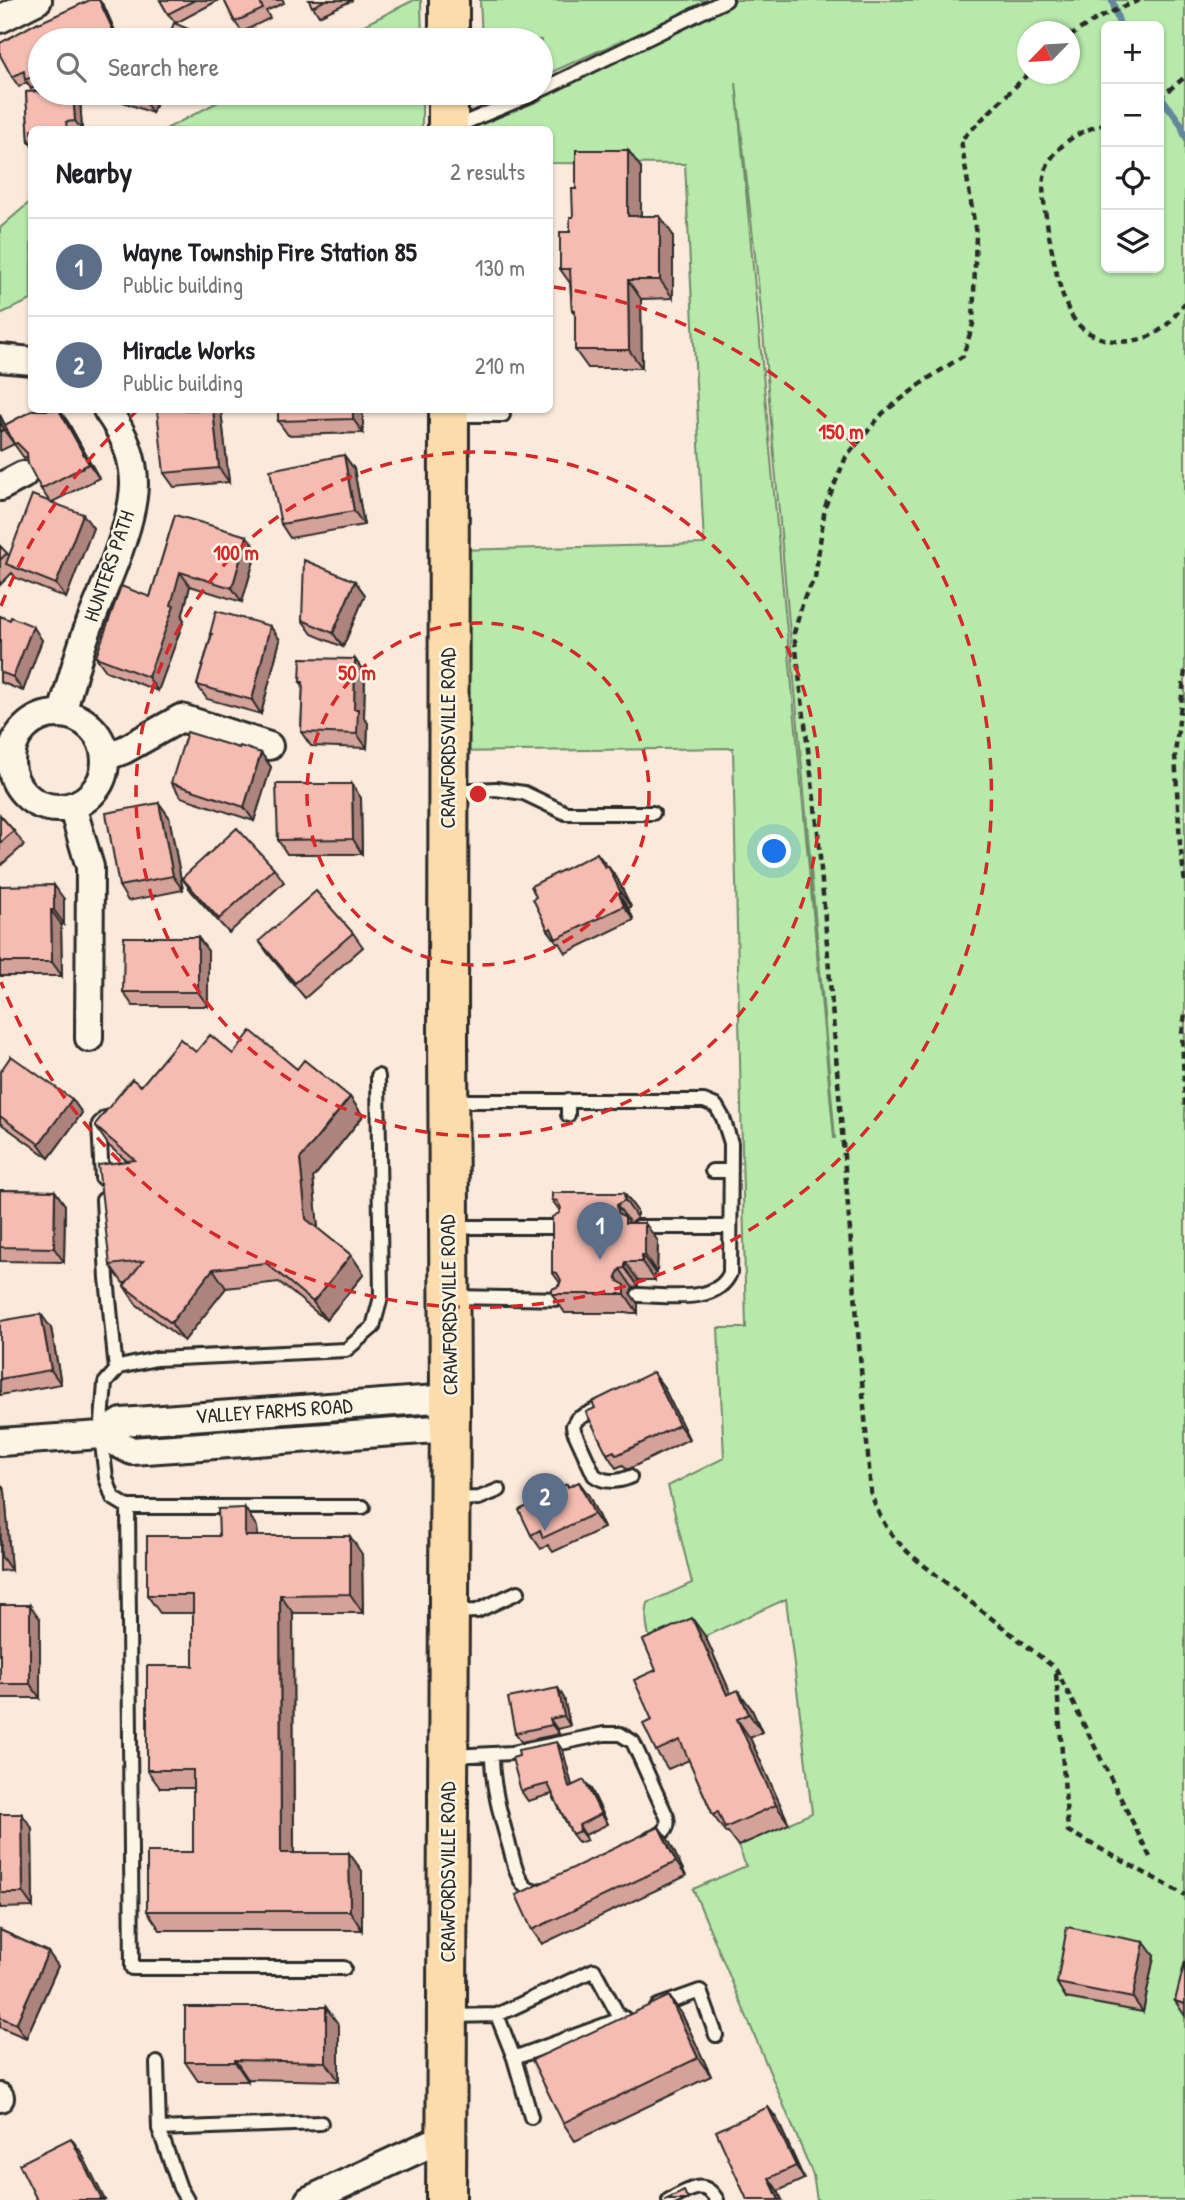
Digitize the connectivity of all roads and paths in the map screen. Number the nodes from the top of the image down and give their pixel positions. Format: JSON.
{"nodes":[{"id":1,"x":38,"y":0,"type":"edge"},
{"id":2,"x":449,"y":0,"type":"edge"},
{"id":3,"x":726,"y":0,"type":"edge"},
{"id":4,"x":1140,"y":0,"type":"edge"},
{"id":5,"x":0,"y":19,"type":"edge"},
{"id":6,"x":449,"y":28,"type":"edge"},
{"id":7,"x":1080,"y":28,"type":"edge"},
{"id":8,"x":1185,"y":77,"type":"edge"},
{"id":9,"x":1018,"y":84,"type":"edge"},
{"id":10,"x":553,"y":85,"type":"edge"},
{"id":11,"x":1164,"y":95,"type":"edge"},
{"id":12,"x":448,"y":105,"type":"edge"},
{"id":13,"x":507,"y":105,"type":"edge"},
{"id":14,"x":1101,"y":125,"type":"edge"},
{"id":15,"x":448,"y":126,"type":"edge"},
{"id":16,"x":457,"y":126,"type":"edge"},
{"id":17,"x":1185,"y":303,"type":"edge"},
{"id":18,"x":0,"y":358,"type":"edge"},
{"id":19,"x":28,"y":361,"type":"edge"},
{"id":20,"x":116,"y":413,"type":"edge"},
{"id":21,"x":449,"y":413,"type":"edge"},
{"id":22,"x":467,"y":413,"type":"edge"},
{"id":23,"x":503,"y":415,"type":"dead end"},
{"id":24,"x":1185,"y":671,"type":"edge"},
{"id":25,"x":62,"y":713,"type":"junction"},
{"id":26,"x":7,"y":742,"type":"edge"},
{"id":27,"x":269,"y":746,"type":"dead end"},
{"id":28,"x":105,"y":757,"type":"junction"},
{"id":29,"x":448,"y":792,"type":"junction"},
{"id":30,"x":72,"y":806,"type":"junction"},
{"id":31,"x":653,"y":813,"type":"dead end"},
{"id":32,"x":1185,"y":883,"type":"edge"},
{"id":33,"x":1185,"y":1015,"type":"edge"},
{"id":34,"x":89,"y":1038,"type":"dead end"},
{"id":35,"x":378,"y":1076,"type":"dead end"},
{"id":36,"x":568,"y":1100,"type":"junction"},
{"id":37,"x":448,"y":1101,"type":"junction"},
{"id":38,"x":113,"y":1108,"type":"edge"},
{"id":39,"x":1185,"y":1108,"type":"edge"},
{"id":40,"x":568,"y":1115,"type":"dead end"},
{"id":41,"x":712,"y":1171,"type":"dead end"},
{"id":42,"x":731,"y":1171,"type":"junction"},
{"id":43,"x":448,"y":1227,"type":"junction"},
{"id":44,"x":565,"y":1227,"type":"edge"},
{"id":45,"x":638,"y":1227,"type":"edge"},
{"id":46,"x":730,"y":1227,"type":"junction"},
{"id":47,"x":638,"y":1295,"type":"dead end"},
{"id":48,"x":448,"y":1297,"type":"junction"},
{"id":49,"x":565,"y":1299,"type":"edge"},
{"id":50,"x":116,"y":1370,"type":"junction"},
{"id":51,"x":615,"y":1400,"type":"edge"},
{"id":52,"x":450,"y":1413,"type":"junction"},
{"id":53,"x":101,"y":1435,"type":"junction"},
{"id":54,"x":0,"y":1442,"type":"edge"},
{"id":55,"x":630,"y":1477,"type":"dead end"},
{"id":56,"x":499,"y":1490,"type":"dead end"},
{"id":57,"x":449,"y":1499,"type":"junction"},
{"id":58,"x":128,"y":1507,"type":"junction"},
{"id":59,"x":363,"y":1507,"type":"dead end"},
{"id":60,"x":518,"y":1592,"type":"dead end"},
{"id":61,"x":449,"y":1612,"type":"junction"},
{"id":62,"x":1056,"y":1669,"type":"junction"},
{"id":63,"x":492,"y":1755,"type":"junction"},
{"id":64,"x":449,"y":1756,"type":"junction"},
{"id":65,"x":635,"y":1846,"type":"edge"},
{"id":66,"x":1150,"y":1857,"type":"dead end"},
{"id":67,"x":552,"y":1886,"type":"edge"},
{"id":68,"x":1185,"y":1895,"type":"edge"},
{"id":69,"x":344,"y":1968,"type":"dead end"},
{"id":70,"x":497,"y":2015,"type":"junction"},
{"id":71,"x":632,"y":2015,"type":"junction"},
{"id":72,"x":447,"y":2016,"type":"junction"},
{"id":73,"x":716,"y":2035,"type":"dead end"},
{"id":74,"x":514,"y":2058,"type":"junction"},
{"id":75,"x":157,"y":2063,"type":"dead end"},
{"id":76,"x":531,"y":2117,"type":"dead end"},
{"id":77,"x":321,"y":2123,"type":"dead end"},
{"id":78,"x":159,"y":2129,"type":"junction"},
{"id":79,"x":447,"y":2136,"type":"junction"},
{"id":80,"x":187,"y":2200,"type":"edge"},
{"id":81,"x":309,"y":2200,"type":"edge"},
{"id":82,"x":446,"y":2200,"type":"edge"},
{"id":83,"x":669,"y":2200,"type":"edge"},
{"id":84,"x":717,"y":2200,"type":"edge"}],
"edges":[{"from":1,"to":5,"type":"street"},
{"from":2,"to":6,"type":"main road"},
{"from":3,"to":10,"type":"lane"},
{"from":4,"to":7,"type":"path"},
{"from":8,"to":11,"type":"path"},
{"from":9,"to":62,"type":"path"},
{"from":12,"to":15,"type":"main road"},
{"from":13,"to":16,"type":"lane"},
{"from":14,"to":17,"type":"path"},
{"from":18,"to":19,"type":"street"},
{"from":20,"to":25,"type":"street","name":"HUNTERS PATH"},
{"from":21,"to":29,"type":"main road","name":"CRAWFORDSVILLE ROAD"},
{"from":22,"to":23,"type":"lane"},
{"from":24,"to":32,"type":"path"},
{"from":25,"to":26,"type":"street"},
{"from":25,"to":28,"type":"street"},
{"from":26,"to":30,"type":"street"},
{"from":27,"to":28,"type":"street"},
{"from":28,"to":30,"type":"street"},
{"from":29,"to":31,"type":"lane"},
{"from":29,"to":37,"type":"main road","name":"CRAWFORDSVILLE ROAD"},
{"from":30,"to":34,"type":"street"},
{"from":33,"to":39,"type":"path"},
{"from":35,"to":50,"type":"lane"},
{"from":36,"to":37,"type":"lane"},
{"from":36,"to":40,"type":"lane"},
{"from":36,"to":42,"type":"lane"},
{"from":37,"to":43,"type":"main road","name":"CRAWFORDSVILLE ROAD"},
{"from":38,"to":50,"type":"lane"},
{"from":41,"to":42,"type":"lane"},
{"from":42,"to":46,"type":"lane"},
{"from":43,"to":44,"type":"lane"},
{"from":43,"to":48,"type":"main road","name":"CRAWFORDSVILLE ROAD"},
{"from":45,"to":46,"type":"lane"},
{"from":46,"to":47,"type":"lane"},
{"from":48,"to":49,"type":"lane"},
{"from":48,"to":52,"type":"main road","name":"CRAWFORDSVILLE ROAD"},
{"from":50,"to":53,"type":"lane"},
{"from":51,"to":55,"type":"lane"},
{"from":52,"to":53,"type":"street","name":"VALLEY FARMS ROAD"},
{"from":52,"to":57,"type":"main road","name":"CRAWFORDSVILLE ROAD"},
{"from":53,"to":54,"type":"street","name":"VALLEY FARMS ROAD"},
{"from":53,"to":58,"type":"lane"},
{"from":56,"to":57,"type":"lane"},
{"from":57,"to":61,"type":"main road","name":"CRAWFORDSVILLE ROAD"},
{"from":58,"to":59,"type":"lane"},
{"from":58,"to":69,"type":"lane"},
{"from":60,"to":61,"type":"lane"},
{"from":61,"to":64,"type":"main road","name":"CRAWFORDSVILLE ROAD"},
{"from":62,"to":66,"type":"path"},
{"from":62,"to":68,"type":"path"},
{"from":63,"to":64,"type":"lane"},
{"from":63,"to":65,"type":"lane"},
{"from":63,"to":67,"type":"lane"},
{"from":64,"to":72,"type":"main road","name":"CRAWFORDSVILLE ROAD"},
{"from":70,"to":71,"type":"lane"},
{"from":70,"to":72,"type":"lane"},
{"from":70,"to":74,"type":"lane"},
{"from":71,"to":73,"type":"lane"},
{"from":71,"to":74,"type":"lane"},
{"from":72,"to":79,"type":"main road","name":"CRAWFORDSVILLE ROAD"},
{"from":74,"to":76,"type":"lane"},
{"from":75,"to":78,"type":"lane"},
{"from":77,"to":78,"type":"lane"},
{"from":78,"to":80,"type":"lane"},
{"from":79,"to":81,"type":"street"},
{"from":79,"to":82,"type":"main road","name":"CRAWFORDSVILLE ROAD"},
{"from":83,"to":84,"type":"lane"}]}
